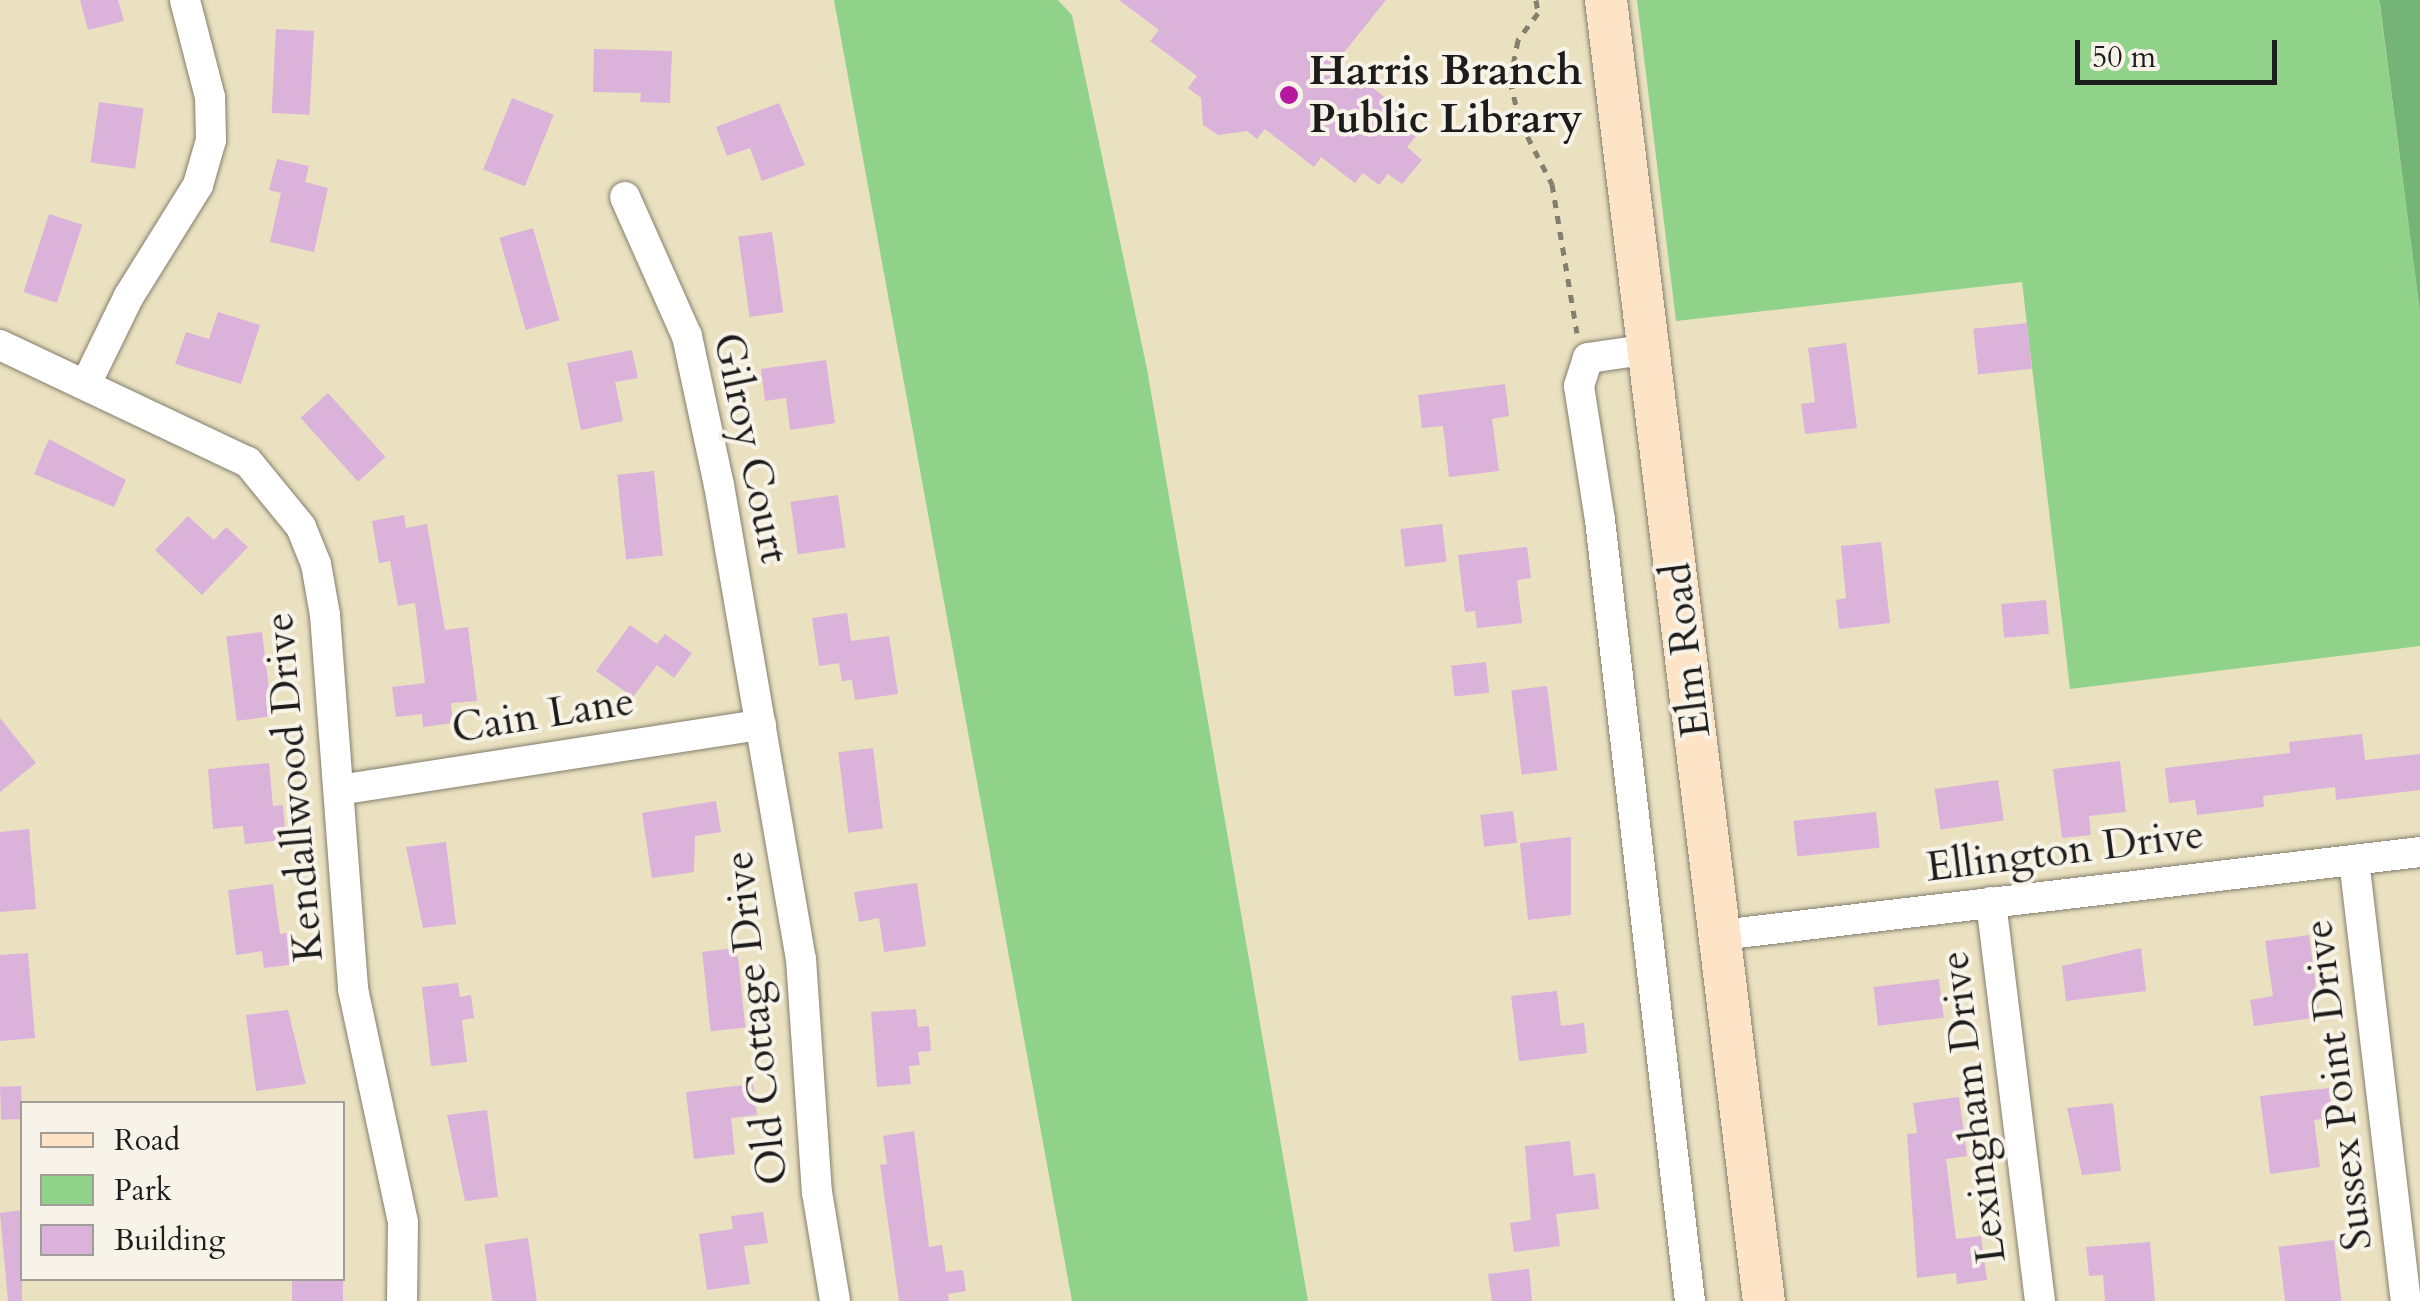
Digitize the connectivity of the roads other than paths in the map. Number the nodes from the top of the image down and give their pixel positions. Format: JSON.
{"nodes":[{"id":1,"x":185,"y":0,"type":"edge"},
{"id":2,"x":1606,"y":0,"type":"edge"},
{"id":3,"x":625,"y":198,"type":"dead end"},
{"id":4,"x":0,"y":345,"type":"edge"},
{"id":5,"x":1650,"y":350,"type":"junction"},
{"id":6,"x":86,"y":384,"type":"junction"},
{"id":7,"x":761,"y":725,"type":"junction"},
{"id":8,"x":339,"y":790,"type":"junction"},
{"id":9,"x":2420,"y":852,"type":"edge"},
{"id":10,"x":2354,"y":860,"type":"junction"},
{"id":11,"x":1991,"y":902,"type":"junction"},
{"id":12,"x":1720,"y":936,"type":"junction"},
{"id":13,"x":402,"y":1301,"type":"edge"},
{"id":14,"x":836,"y":1301,"type":"edge"},
{"id":15,"x":1690,"y":1301,"type":"edge"},
{"id":16,"x":1764,"y":1301,"type":"edge"},
{"id":17,"x":2040,"y":1301,"type":"edge"},
{"id":18,"x":2406,"y":1301,"type":"edge"}],
"edges":[{"from":1,"to":6,"type":"street"},
{"from":2,"to":5,"type":"street","name":"Elm Road"},
{"from":3,"to":7,"type":"street","name":"Gilroy Court"},
{"from":4,"to":6,"type":"street","name":"Kendallwood Drive"},
{"from":5,"to":12,"type":"street","name":"Elm Road"},
{"from":5,"to":15,"type":"street"},
{"from":6,"to":8,"type":"street","name":"Kendallwood Drive"},
{"from":7,"to":8,"type":"street","name":"Cain Lane"},
{"from":7,"to":14,"type":"street","name":"Old Cottage Drive"},
{"from":8,"to":13,"type":"street","name":"Kendallwood Drive"},
{"from":9,"to":10,"type":"street","name":"Ellington Drive"},
{"from":10,"to":11,"type":"street","name":"Ellington Drive"},
{"from":10,"to":18,"type":"street","name":"Sussex Point Drive"},
{"from":11,"to":12,"type":"street","name":"Ellington Drive"},
{"from":11,"to":17,"type":"street","name":"Lexingham Drive"},
{"from":12,"to":16,"type":"street","name":"Elm Road"}]}
